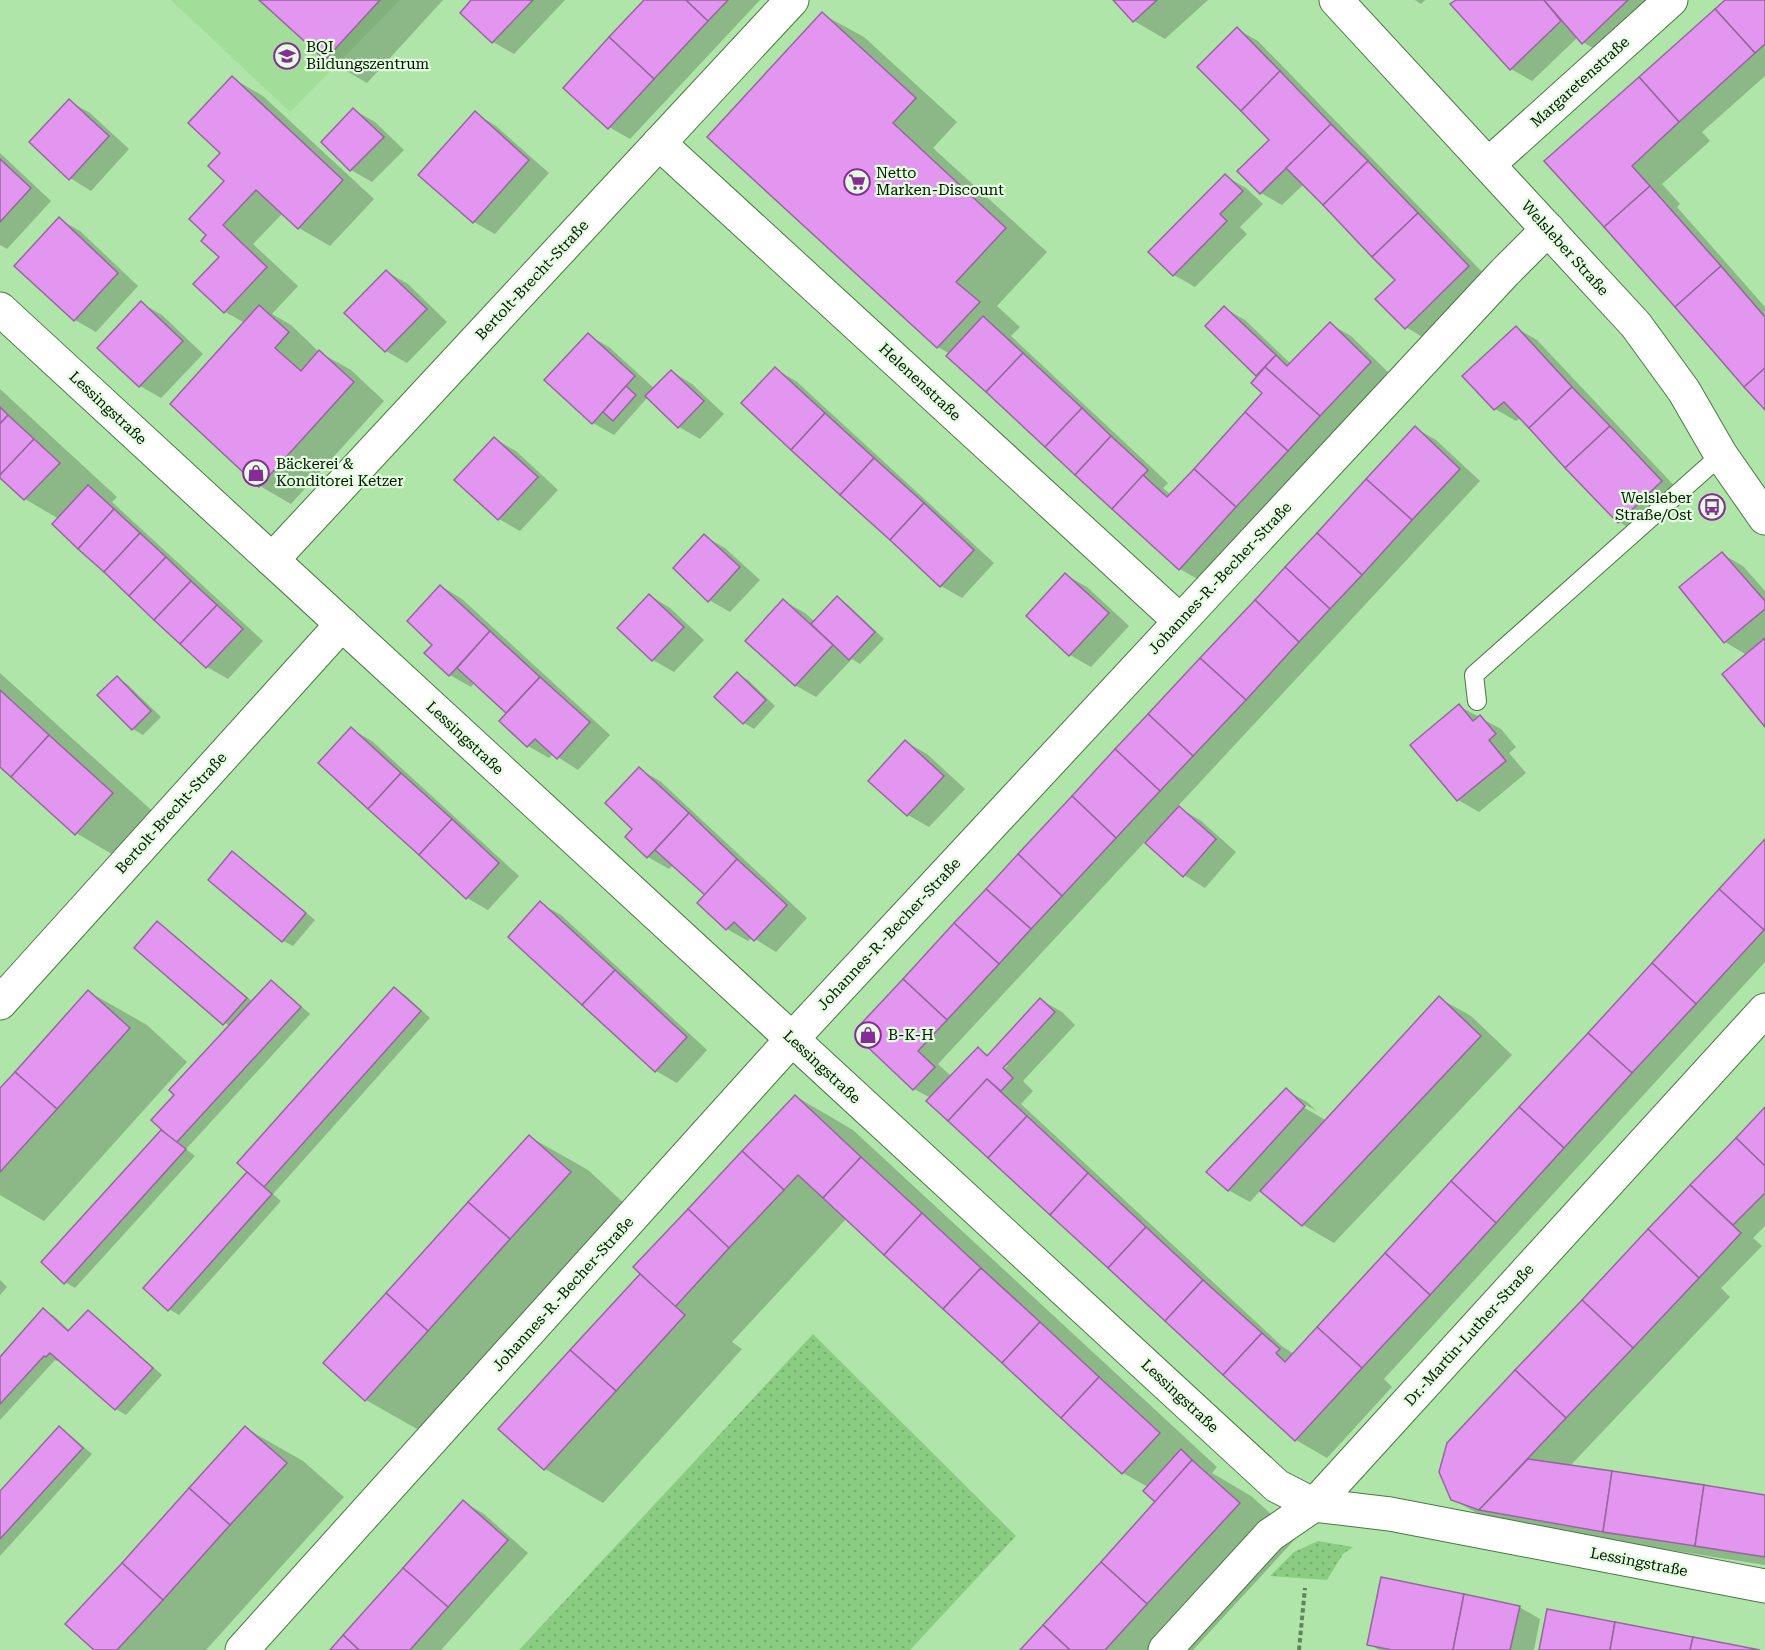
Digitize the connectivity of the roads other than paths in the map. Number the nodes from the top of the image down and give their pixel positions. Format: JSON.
{"nodes":[{"id":1,"x":792,"y":0,"type":"edge"},
{"id":2,"x":1336,"y":0,"type":"edge"},
{"id":3,"x":1671,"y":0,"type":"edge"},
{"id":4,"x":659,"y":143,"type":"junction"},
{"id":5,"x":1489,"y":164,"type":"junction"},
{"id":6,"x":1548,"y":229,"type":"junction"},
{"id":7,"x":0,"y":309,"type":"edge"},
{"id":8,"x":1721,"y":455,"type":"junction"},
{"id":9,"x":1765,"y":518,"type":"edge"},
{"id":10,"x":272,"y":560,"type":"junction"},
{"id":11,"x":1180,"y":621,"type":"junction"},
{"id":12,"x":342,"y":624,"type":"junction"},
{"id":13,"x":1477,"y":701,"type":"dead end"},
{"id":14,"x":0,"y":1003,"type":"edge"},
{"id":15,"x":1765,"y":1010,"type":"edge"},
{"id":16,"x":792,"y":1039,"type":"junction"},
{"id":17,"x":1314,"y":1505,"type":"junction"},
{"id":18,"x":1765,"y":1586,"type":"edge"},
{"id":19,"x":242,"y":1650,"type":"edge"},
{"id":20,"x":1165,"y":1650,"type":"edge"}],
"edges":[{"from":1,"to":4,"type":"street","name":"Bertolt-Brecht-Straße"},
{"from":2,"to":5,"type":"street","name":"Welsleber Straße"},
{"from":3,"to":5,"type":"street","name":"Margaretenstraße"},
{"from":4,"to":10,"type":"street","name":"Bertolt-Brecht-Straße"},
{"from":4,"to":11,"type":"street","name":"Helenenstraße"},
{"from":5,"to":6,"type":"street","name":"Welsleber Straße"},
{"from":6,"to":8,"type":"street","name":"Welsleber Straße"},
{"from":6,"to":11,"type":"street","name":"Johannes-R.-Becher-Straße"},
{"from":7,"to":10,"type":"street","name":"Lessingstraße"},
{"from":8,"to":9,"type":"street","name":"Welsleber Straße"},
{"from":8,"to":13,"type":"lane"},
{"from":10,"to":12,"type":"street","name":"Lessingstraße"},
{"from":11,"to":16,"type":"street","name":"Johannes-R.-Becher-Straße"},
{"from":12,"to":14,"type":"street","name":"Bertolt-Brecht-Straße"},
{"from":12,"to":16,"type":"street","name":"Lessingstraße"},
{"from":15,"to":17,"type":"street","name":"Dr.-Martin-Luther-Straße"},
{"from":16,"to":17,"type":"street","name":"Lessingstraße"},
{"from":16,"to":19,"type":"street","name":"Johannes-R.-Becher-Straße"},
{"from":17,"to":18,"type":"street","name":"Lessingstraße"},
{"from":17,"to":20,"type":"street","name":"Dr.-Martin-Luther-Straße"}]}
